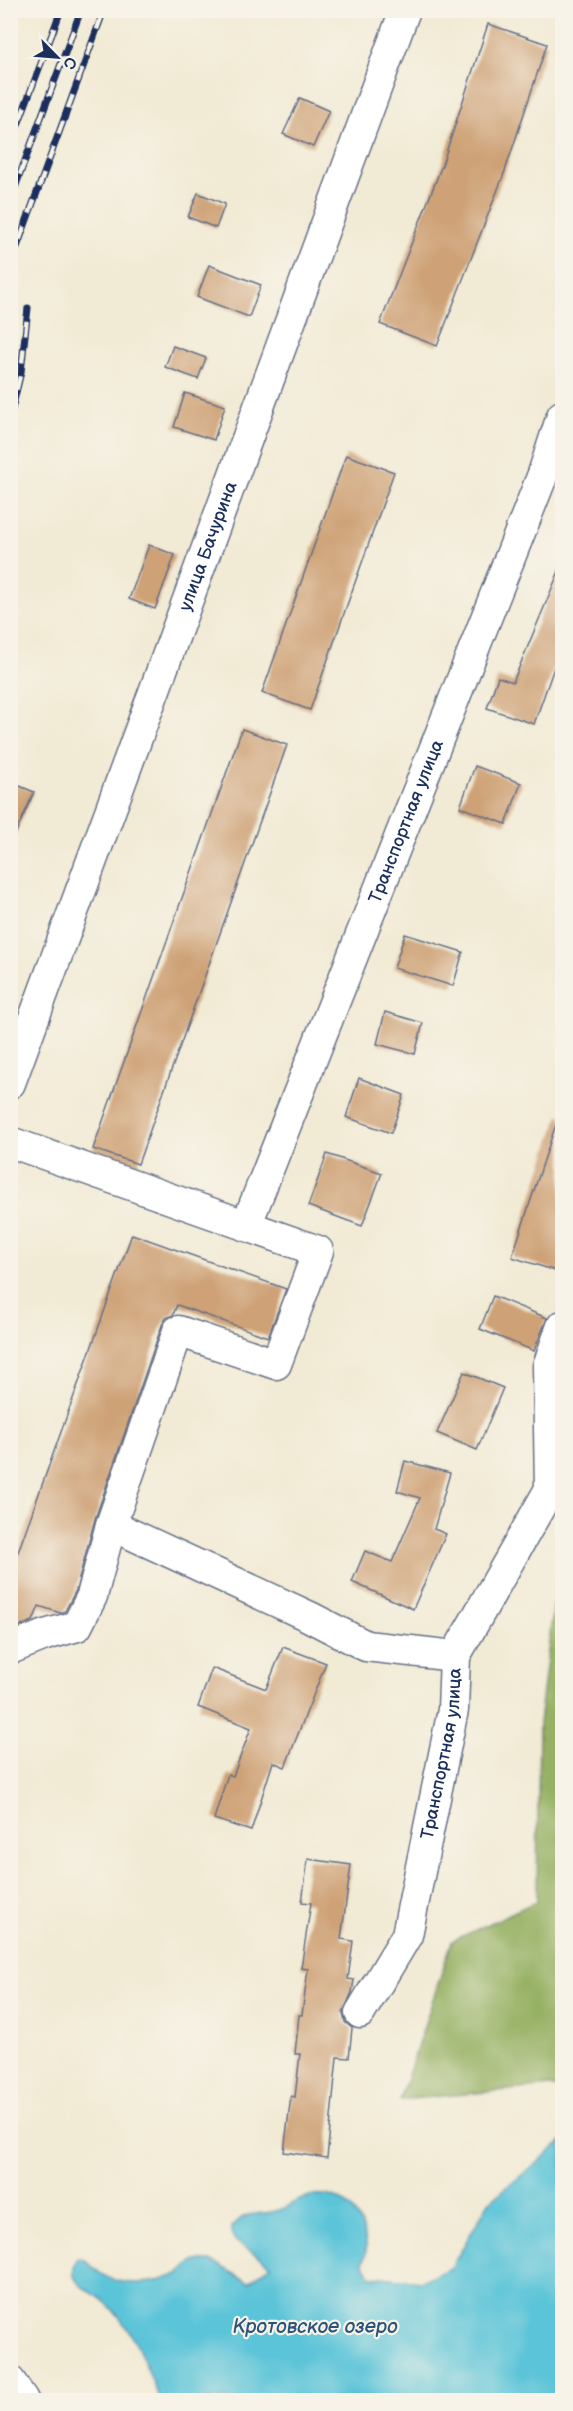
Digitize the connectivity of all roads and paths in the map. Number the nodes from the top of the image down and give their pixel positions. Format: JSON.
{"nodes":[{"id":1,"x":405,"y":10,"type":"edge"},
{"id":2,"x":562,"y":416,"type":"edge"},
{"id":3,"x":553,"y":476,"type":"edge"},
{"id":4,"x":10,"y":1083,"type":"edge"},
{"id":5,"x":10,"y":1142,"type":"edge"},
{"id":6,"x":246,"y":1226,"type":"junction"},
{"id":7,"x":562,"y":1326,"type":"edge"},
{"id":8,"x":111,"y":1525,"type":"junction"},
{"id":9,"x":10,"y":1649,"type":"edge"},
{"id":10,"x":455,"y":1656,"type":"junction"},
{"id":11,"x":360,"y":2013,"type":"dead end"},
{"id":12,"x":10,"y":2380,"type":"edge"},
{"id":13,"x":23,"y":2400,"type":"edge"}],
"edges":[{"from":1,"to":4,"type":"street","name":"улица Бачурина"},
{"from":2,"to":3,"type":"street","name":"Транспортная улица"},
{"from":3,"to":6,"type":"street","name":"Транспортная улица"},
{"from":5,"to":6,"type":"street"},
{"from":6,"to":8,"type":"street"},
{"from":7,"to":10,"type":"street","name":"Транспортная улица"},
{"from":8,"to":9,"type":"street"},
{"from":8,"to":10,"type":"street"},
{"from":10,"to":11,"type":"street","name":"Транспортная улица"},
{"from":12,"to":13,"type":"street"}]}
